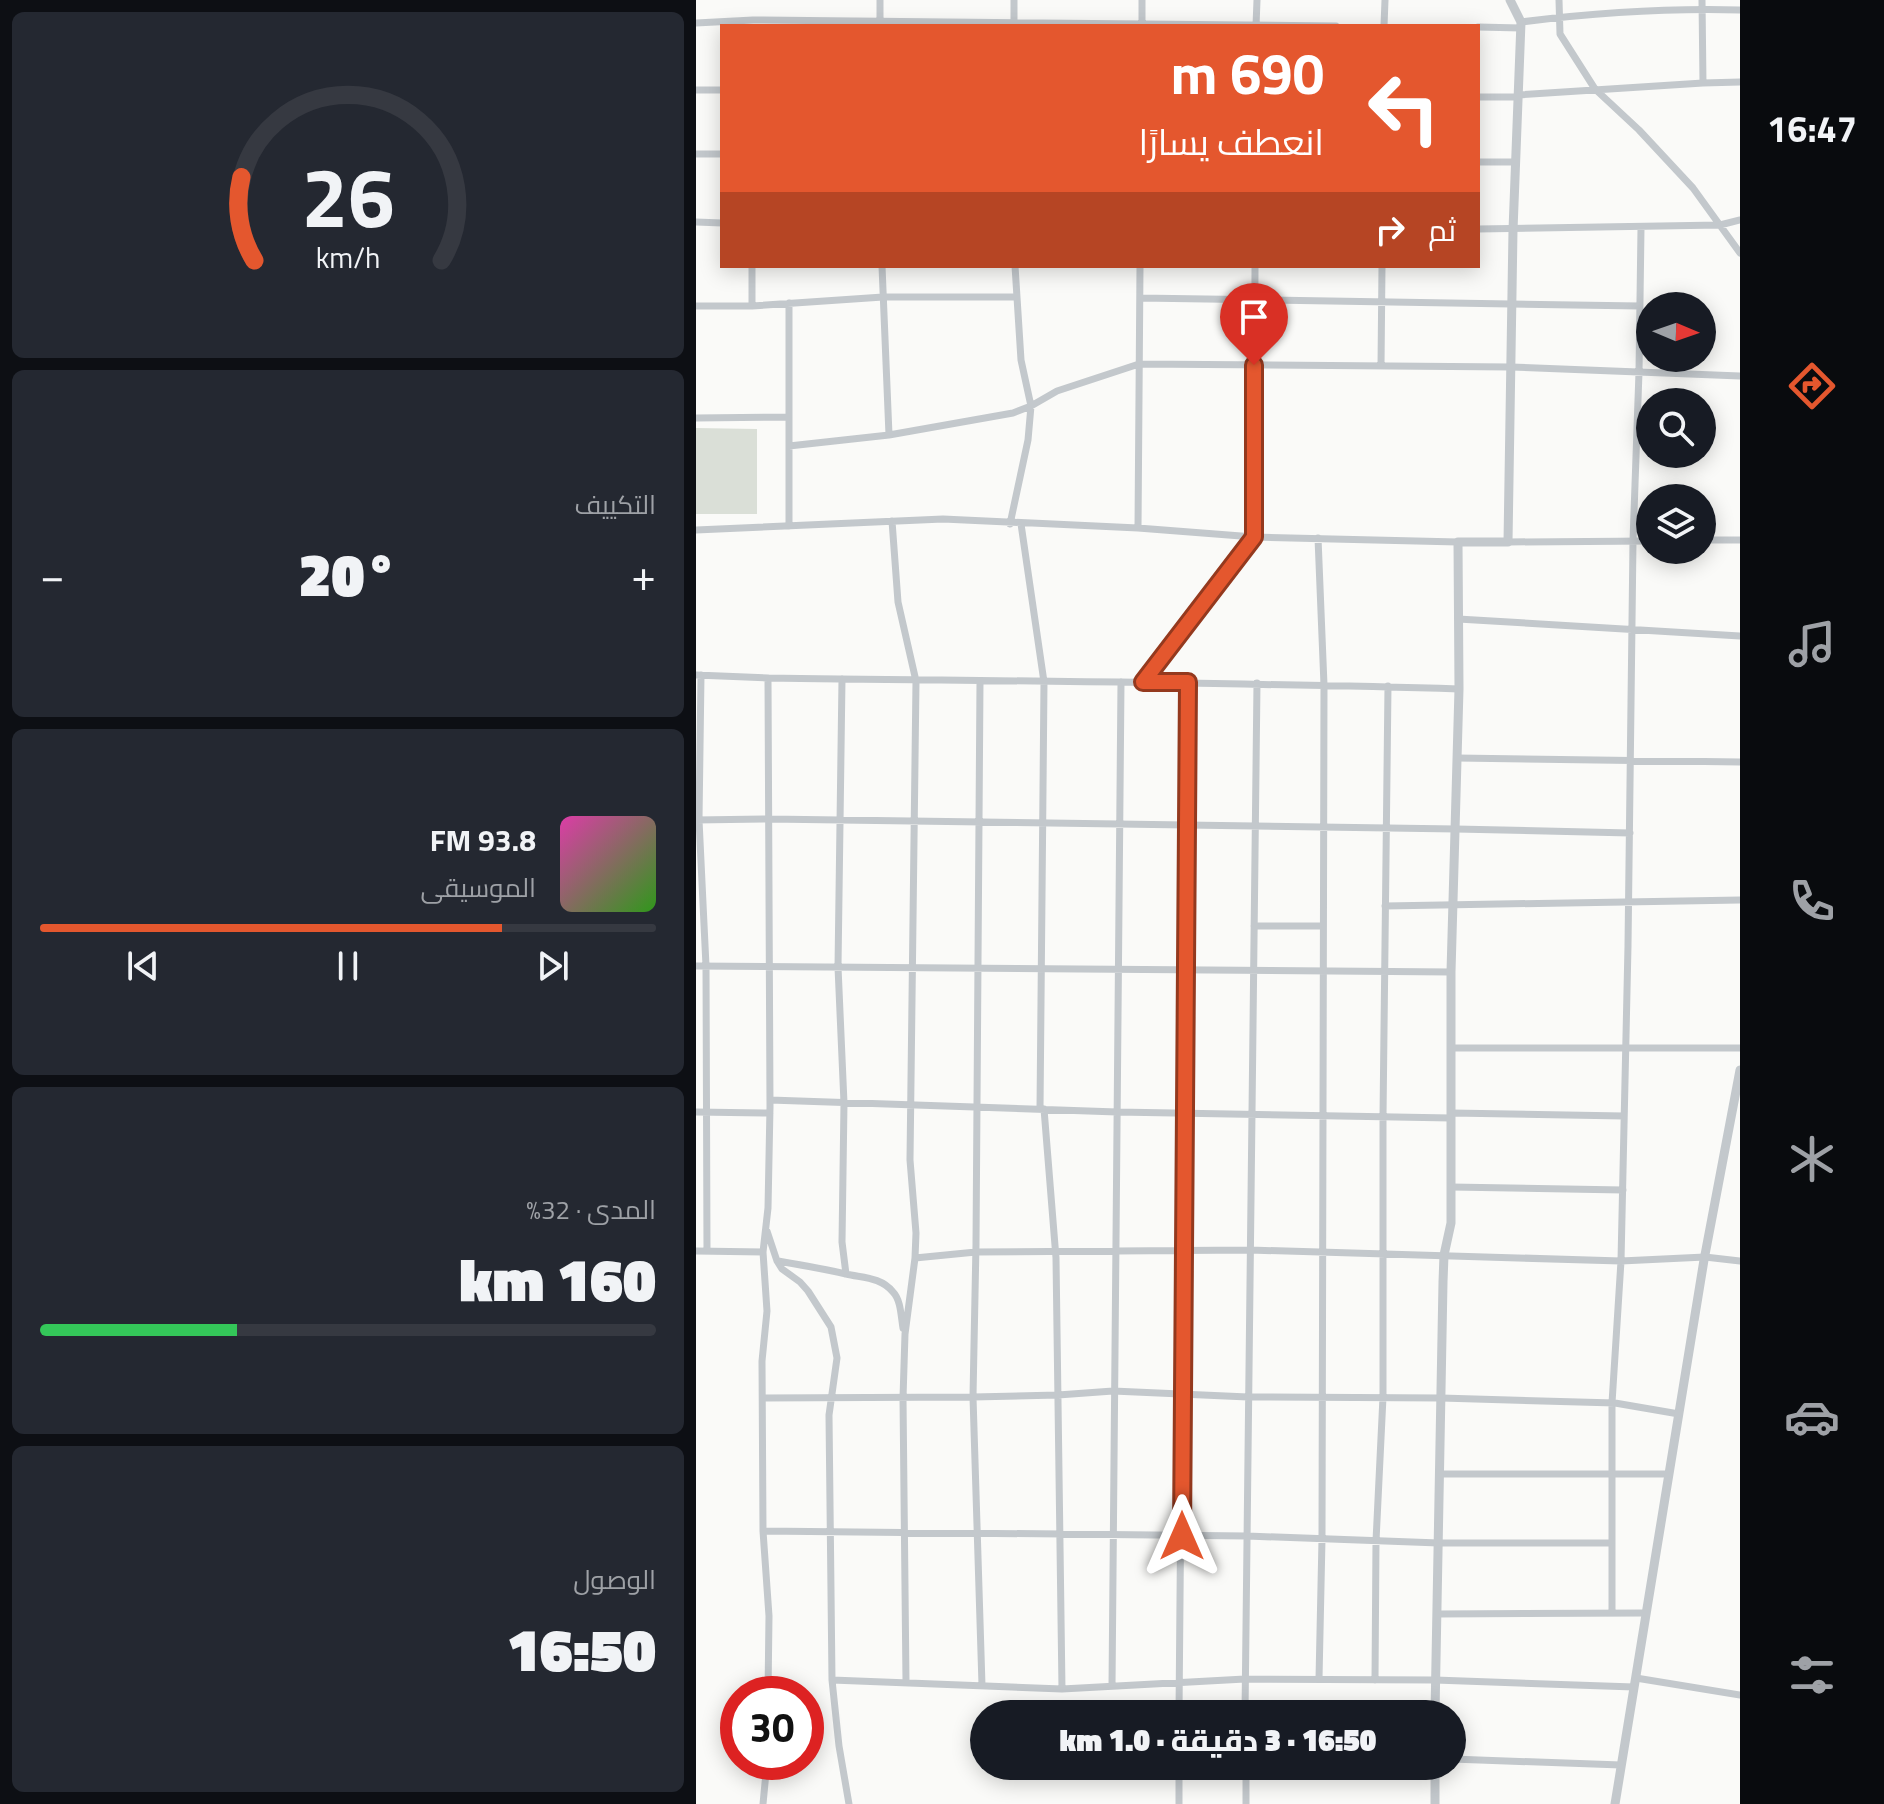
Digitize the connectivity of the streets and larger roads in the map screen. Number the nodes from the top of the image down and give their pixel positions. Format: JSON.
{"nodes":[{"id":1,"x":880,"y":0,"type":"edge"},
{"id":2,"x":1014,"y":0,"type":"edge"},
{"id":3,"x":1142,"y":0,"type":"edge"},
{"id":4,"x":1257,"y":0,"type":"edge"},
{"id":5,"x":1385,"y":0,"type":"edge"},
{"id":6,"x":1510,"y":0,"type":"edge"},
{"id":7,"x":1559,"y":0,"type":"edge"},
{"id":8,"x":1702,"y":5,"type":"edge"},
{"id":9,"x":1740,"y":10,"type":"edge"},
{"id":10,"x":1560,"y":17,"type":"junction"},
{"id":11,"x":696,"y":23,"type":"edge"},
{"id":12,"x":753,"y":23,"type":"edge"},
{"id":13,"x":880,"y":24,"type":"edge"},
{"id":14,"x":1014,"y":24,"type":"edge"},
{"id":15,"x":1142,"y":24,"type":"edge"},
{"id":16,"x":1256,"y":24,"type":"edge"},
{"id":17,"x":1384,"y":24,"type":"edge"},
{"id":18,"x":1521,"y":25,"type":"junction"},
{"id":19,"x":1480,"y":27,"type":"edge"},
{"id":20,"x":1740,"y":82,"type":"edge"},
{"id":21,"x":1703,"y":83,"type":"junction"},
{"id":22,"x":1595,"y":89,"type":"junction"},
{"id":23,"x":696,"y":90,"type":"edge"},
{"id":24,"x":720,"y":90,"type":"edge"},
{"id":25,"x":1518,"y":96,"type":"junction"},
{"id":26,"x":1480,"y":97,"type":"edge"},
{"id":27,"x":696,"y":154,"type":"edge"},
{"id":28,"x":720,"y":154,"type":"edge"},
{"id":29,"x":1480,"y":162,"type":"edge"},
{"id":30,"x":1516,"y":162,"type":"junction"},
{"id":31,"x":1740,"y":220,"type":"edge"},
{"id":32,"x":696,"y":222,"type":"edge"},
{"id":33,"x":720,"y":223,"type":"edge"},
{"id":34,"x":1720,"y":225,"type":"junction"},
{"id":35,"x":1641,"y":228,"type":"junction"},
{"id":36,"x":1480,"y":229,"type":"edge"},
{"id":37,"x":1513,"y":230,"type":"junction"},
{"id":38,"x":1740,"y":253,"type":"edge"},
{"id":39,"x":752,"y":268,"type":"edge"},
{"id":40,"x":882,"y":268,"type":"edge"},
{"id":41,"x":1015,"y":268,"type":"edge"},
{"id":42,"x":1140,"y":268,"type":"edge"},
{"id":43,"x":1255,"y":268,"type":"edge"},
{"id":44,"x":1382,"y":268,"type":"edge"},
{"id":45,"x":1640,"y":292,"type":"edge"},
{"id":46,"x":883,"y":297,"type":"junction"},
{"id":47,"x":1017,"y":297,"type":"junction"},
{"id":48,"x":1140,"y":298,"type":"junction"},
{"id":49,"x":1255,"y":300,"type":"junction"},
{"id":50,"x":1382,"y":302,"type":"junction"},
{"id":51,"x":789,"y":303,"type":"junction"},
{"id":52,"x":1512,"y":304,"type":"junction"},
{"id":53,"x":696,"y":306,"type":"edge"},
{"id":54,"x":752,"y":306,"type":"junction"},
{"id":55,"x":1636,"y":306,"type":"edge"},
{"id":56,"x":1139,"y":364,"type":"junction"},
{"id":57,"x":1254,"y":365,"type":"junction"},
{"id":58,"x":1381,"y":366,"type":"junction"},
{"id":59,"x":1511,"y":367,"type":"junction"},
{"id":60,"x":1636,"y":372,"type":"edge"},
{"id":61,"x":1639,"y":372,"type":"joint"},
{"id":62,"x":1740,"y":376,"type":"edge"},
{"id":63,"x":1031,"y":406,"type":"junction"},
{"id":64,"x":789,"y":417,"type":"junction"},
{"id":65,"x":696,"y":418,"type":"edge"},
{"id":66,"x":889,"y":435,"type":"junction"},
{"id":67,"x":789,"y":446,"type":"junction"},
{"id":68,"x":892,"y":521,"type":"junction"},
{"id":69,"x":1010,"y":524,"type":"junction"},
{"id":70,"x":1021,"y":524,"type":"junction"},
{"id":71,"x":789,"y":526,"type":"junction"},
{"id":72,"x":1138,"y":528,"type":"junction"},
{"id":73,"x":696,"y":530,"type":"edge"},
{"id":74,"x":1254,"y":537,"type":"junction"},
{"id":75,"x":1318,"y":538,"type":"junction"},
{"id":76,"x":1716,"y":540,"type":"edge"},
{"id":77,"x":1740,"y":540,"type":"edge"},
{"id":78,"x":1633,"y":541,"type":"junction"},
{"id":79,"x":1458,"y":542,"type":"junction"},
{"id":80,"x":1508,"y":542,"type":"junction"},
{"id":81,"x":1458,"y":619,"type":"junction"},
{"id":82,"x":1632,"y":630,"type":"junction"},
{"id":83,"x":1740,"y":636,"type":"edge"},
{"id":84,"x":699,"y":675,"type":"edge"},
{"id":85,"x":768,"y":678,"type":"junction"},
{"id":86,"x":842,"y":679,"type":"junction"},
{"id":87,"x":916,"y":681,"type":"junction"},
{"id":88,"x":980,"y":681,"type":"junction"},
{"id":89,"x":1044,"y":682,"type":"junction"},
{"id":90,"x":1121,"y":682,"type":"junction"},
{"id":91,"x":1143,"y":682,"type":"junction"},
{"id":92,"x":1188,"y":682,"type":"junction"},
{"id":93,"x":1257,"y":683,"type":"junction"},
{"id":94,"x":1324,"y":685,"type":"junction"},
{"id":95,"x":1388,"y":686,"type":"junction"},
{"id":96,"x":1459,"y":689,"type":"junction"},
{"id":97,"x":1457,"y":758,"type":"junction"},
{"id":98,"x":1631,"y":761,"type":"junction"},
{"id":99,"x":1740,"y":762,"type":"edge"},
{"id":100,"x":769,"y":819,"type":"junction"},
{"id":101,"x":697,"y":820,"type":"edge"},
{"id":102,"x":840,"y":820,"type":"junction"},
{"id":103,"x":914,"y":821,"type":"junction"},
{"id":104,"x":979,"y":822,"type":"junction"},
{"id":105,"x":1043,"y":823,"type":"junction"},
{"id":106,"x":1120,"y":824,"type":"junction"},
{"id":107,"x":1187,"y":825,"type":"junction"},
{"id":108,"x":1256,"y":826,"type":"junction"},
{"id":109,"x":1324,"y":827,"type":"junction"},
{"id":110,"x":1386,"y":828,"type":"junction"},
{"id":111,"x":1456,"y":829,"type":"junction"},
{"id":112,"x":1630,"y":833,"type":"junction"},
{"id":113,"x":1740,"y":900,"type":"edge"},
{"id":114,"x":1629,"y":901,"type":"junction"},
{"id":115,"x":1454,"y":905,"type":"junction"},
{"id":116,"x":1385,"y":906,"type":"junction"},
{"id":117,"x":1254,"y":926,"type":"junction"},
{"id":118,"x":1323,"y":926,"type":"junction"},
{"id":119,"x":696,"y":966,"type":"edge"},
{"id":120,"x":706,"y":966,"type":"junction"},
{"id":121,"x":769,"y":967,"type":"junction"},
{"id":122,"x":838,"y":967,"type":"junction"},
{"id":123,"x":913,"y":968,"type":"junction"},
{"id":124,"x":978,"y":968,"type":"junction"},
{"id":125,"x":1041,"y":969,"type":"junction"},
{"id":126,"x":1118,"y":969,"type":"junction"},
{"id":127,"x":1186,"y":969,"type":"junction"},
{"id":128,"x":1254,"y":970,"type":"junction"},
{"id":129,"x":1323,"y":970,"type":"junction"},
{"id":130,"x":1384,"y":971,"type":"junction"},
{"id":131,"x":1451,"y":972,"type":"junction"},
{"id":132,"x":1451,"y":1048,"type":"junction"},
{"id":133,"x":1626,"y":1048,"type":"junction"},
{"id":134,"x":1740,"y":1048,"type":"edge"},
{"id":135,"x":1740,"y":1070,"type":"edge"},
{"id":136,"x":770,"y":1100,"type":"junction"},
{"id":137,"x":844,"y":1103,"type":"junction"},
{"id":138,"x":912,"y":1105,"type":"junction"},
{"id":139,"x":1737,"y":1106,"type":"edge"},
{"id":140,"x":977,"y":1107,"type":"junction"},
{"id":141,"x":1042,"y":1109,"type":"junction"},
{"id":142,"x":696,"y":1112,"type":"edge"},
{"id":143,"x":707,"y":1112,"type":"junction"},
{"id":144,"x":1117,"y":1112,"type":"junction"},
{"id":145,"x":770,"y":1113,"type":"junction"},
{"id":146,"x":1185,"y":1113,"type":"junction"},
{"id":147,"x":1252,"y":1114,"type":"junction"},
{"id":148,"x":1323,"y":1115,"type":"junction"},
{"id":149,"x":1451,"y":1115,"type":"junction"},
{"id":150,"x":1624,"y":1116,"type":"junction"},
{"id":151,"x":1383,"y":1117,"type":"junction"},
{"id":152,"x":1451,"y":1187,"type":"junction"},
{"id":153,"x":1623,"y":1190,"type":"junction"},
{"id":154,"x":766,"y":1225,"type":"junction"},
{"id":155,"x":707,"y":1250,"type":"junction"},
{"id":156,"x":1116,"y":1250,"type":"junction"},
{"id":157,"x":1184,"y":1250,"type":"junction"},
{"id":158,"x":1250,"y":1250,"type":"junction"},
{"id":159,"x":696,"y":1251,"type":"edge"},
{"id":160,"x":1056,"y":1251,"type":"junction"},
{"id":161,"x":763,"y":1252,"type":"junction"},
{"id":162,"x":976,"y":1252,"type":"junction"},
{"id":163,"x":1322,"y":1252,"type":"junction"},
{"id":164,"x":1383,"y":1254,"type":"junction"},
{"id":165,"x":1444,"y":1255,"type":"junction"},
{"id":166,"x":1705,"y":1257,"type":"junction"},
{"id":167,"x":915,"y":1258,"type":"junction"},
{"id":168,"x":777,"y":1261,"type":"junction"},
{"id":169,"x":1621,"y":1261,"type":"junction"},
{"id":170,"x":1740,"y":1261,"type":"edge"},
{"id":171,"x":846,"y":1274,"type":"junction"},
{"id":172,"x":905,"y":1334,"type":"junction"},
{"id":173,"x":1115,"y":1391,"type":"junction"},
{"id":174,"x":1183,"y":1394,"type":"junction"},
{"id":175,"x":1058,"y":1395,"type":"junction"},
{"id":176,"x":831,"y":1397,"type":"junction"},
{"id":177,"x":973,"y":1397,"type":"junction"},
{"id":178,"x":1248,"y":1397,"type":"junction"},
{"id":179,"x":1322,"y":1397,"type":"junction"},
{"id":180,"x":1383,"y":1397,"type":"junction"},
{"id":181,"x":763,"y":1398,"type":"junction"},
{"id":182,"x":903,"y":1398,"type":"junction"},
{"id":183,"x":1441,"y":1398,"type":"junction"},
{"id":184,"x":1612,"y":1403,"type":"junction"},
{"id":185,"x":1679,"y":1414,"type":"junction"},
{"id":186,"x":1440,"y":1474,"type":"junction"},
{"id":187,"x":1612,"y":1474,"type":"junction"},
{"id":188,"x":1669,"y":1474,"type":"junction"},
{"id":189,"x":763,"y":1531,"type":"junction"},
{"id":190,"x":832,"y":1531,"type":"junction"},
{"id":191,"x":905,"y":1531,"type":"junction"},
{"id":192,"x":976,"y":1534,"type":"junction"},
{"id":193,"x":1060,"y":1535,"type":"junction"},
{"id":194,"x":1113,"y":1535,"type":"junction"},
{"id":195,"x":1182,"y":1536,"type":"junction"},
{"id":196,"x":1247,"y":1536,"type":"junction"},
{"id":197,"x":1322,"y":1539,"type":"junction"},
{"id":198,"x":1376,"y":1541,"type":"junction"},
{"id":199,"x":1439,"y":1543,"type":"junction"},
{"id":200,"x":1612,"y":1543,"type":"junction"},
{"id":201,"x":1612,"y":1613,"type":"junction"},
{"id":202,"x":1646,"y":1613,"type":"junction"},
{"id":203,"x":1437,"y":1614,"type":"junction"},
{"id":204,"x":768,"y":1676,"type":"edge"},
{"id":205,"x":1245,"y":1679,"type":"junction"},
{"id":206,"x":1319,"y":1679,"type":"junction"},
{"id":207,"x":832,"y":1680,"type":"junction"},
{"id":208,"x":1375,"y":1680,"type":"junction"},
{"id":209,"x":1435,"y":1680,"type":"junction"},
{"id":210,"x":906,"y":1682,"type":"junction"},
{"id":211,"x":1180,"y":1682,"type":"junction"},
{"id":212,"x":1635,"y":1682,"type":"junction"},
{"id":213,"x":982,"y":1685,"type":"junction"},
{"id":214,"x":1112,"y":1686,"type":"junction"},
{"id":215,"x":1062,"y":1689,"type":"junction"},
{"id":216,"x":1740,"y":1695,"type":"edge"},
{"id":217,"x":1179,"y":1700,"type":"edge"},
{"id":218,"x":1245,"y":1700,"type":"edge"},
{"id":219,"x":1435,"y":1700,"type":"edge"},
{"id":220,"x":1466,"y":1759,"type":"edge"},
{"id":221,"x":1621,"y":1765,"type":"junction"},
{"id":222,"x":765,"y":1780,"type":"edge"},
{"id":223,"x":1179,"y":1780,"type":"edge"},
{"id":224,"x":1246,"y":1780,"type":"edge"},
{"id":225,"x":1435,"y":1780,"type":"edge"},
{"id":226,"x":763,"y":1804,"type":"edge"},
{"id":227,"x":849,"y":1804,"type":"edge"},
{"id":228,"x":1179,"y":1804,"type":"edge"},
{"id":229,"x":1246,"y":1804,"type":"edge"},
{"id":230,"x":1435,"y":1804,"type":"edge"},
{"id":231,"x":1615,"y":1804,"type":"edge"}],
"edges":[{"from":1,"to":13,"type":"street"},
{"from":2,"to":14,"type":"street"},
{"from":3,"to":15,"type":"street"},
{"from":4,"to":16,"type":"street"},
{"from":5,"to":17,"type":"street"},
{"from":6,"to":18,"type":"street"},
{"from":7,"to":10,"type":"street"},
{"from":8,"to":9,"type":"street"},
{"from":8,"to":10,"type":"street"},
{"from":8,"to":21,"type":"street"},
{"from":10,"to":18,"type":"street"},
{"from":10,"to":22,"type":"street"},
{"from":11,"to":12,"type":"street"},
{"from":12,"to":13,"type":"street"},
{"from":13,"to":14,"type":"street"},
{"from":18,"to":19,"type":"street"},
{"from":18,"to":25,"type":"street"},
{"from":20,"to":21,"type":"street"},
{"from":21,"to":22,"type":"street"},
{"from":22,"to":25,"type":"street"},
{"from":22,"to":34,"type":"street"},
{"from":23,"to":24,"type":"street"},
{"from":25,"to":26,"type":"street"},
{"from":25,"to":30,"type":"street"},
{"from":27,"to":28,"type":"street"},
{"from":29,"to":30,"type":"street"},
{"from":30,"to":37,"type":"street"},
{"from":31,"to":34,"type":"street"},
{"from":32,"to":33,"type":"street"},
{"from":34,"to":35,"type":"street"},
{"from":34,"to":38,"type":"street"},
{"from":35,"to":37,"type":"street"},
{"from":35,"to":45,"type":"street"},
{"from":36,"to":37,"type":"street"},
{"from":37,"to":52,"type":"street"},
{"from":39,"to":54,"type":"street"},
{"from":40,"to":46,"type":"street"},
{"from":41,"to":47,"type":"street"},
{"from":42,"to":48,"type":"street"},
{"from":43,"to":49,"type":"street"},
{"from":44,"to":50,"type":"street"},
{"from":46,"to":47,"type":"street"},
{"from":46,"to":51,"type":"street"},
{"from":46,"to":66,"type":"street"},
{"from":47,"to":63,"type":"street"},
{"from":48,"to":49,"type":"street"},
{"from":48,"to":56,"type":"street"},
{"from":49,"to":50,"type":"street"},
{"from":49,"to":57,"type":"street"},
{"from":50,"to":52,"type":"street"},
{"from":50,"to":58,"type":"street"},
{"from":51,"to":54,"type":"street"},
{"from":51,"to":64,"type":"street"},
{"from":52,"to":55,"type":"street"},
{"from":52,"to":59,"type":"street"},
{"from":53,"to":54,"type":"street"},
{"from":56,"to":57,"type":"street"},
{"from":56,"to":63,"type":"street"},
{"from":56,"to":72,"type":"street"},
{"from":57,"to":58,"type":"street"},
{"from":57,"to":74,"type":"street"},
{"from":58,"to":59,"type":"street"},
{"from":59,"to":60,"type":"street"},
{"from":59,"to":80,"type":"street"},
{"from":61,"to":62,"type":"street"},
{"from":61,"to":78,"type":"street"},
{"from":63,"to":66,"type":"street"},
{"from":63,"to":69,"type":"street"},
{"from":64,"to":65,"type":"street"},
{"from":64,"to":67,"type":"street"},
{"from":66,"to":67,"type":"street"},
{"from":67,"to":71,"type":"street"},
{"from":68,"to":69,"type":"street"},
{"from":68,"to":71,"type":"street"},
{"from":68,"to":87,"type":"street"},
{"from":69,"to":70,"type":"street"},
{"from":70,"to":72,"type":"street"},
{"from":70,"to":89,"type":"street"},
{"from":71,"to":73,"type":"street"},
{"from":72,"to":74,"type":"street"},
{"from":74,"to":75,"type":"street"},
{"from":74,"to":91,"type":"street"},
{"from":75,"to":79,"type":"street"},
{"from":75,"to":94,"type":"street"},
{"from":76,"to":77,"type":"street"},
{"from":78,"to":80,"type":"street"},
{"from":78,"to":82,"type":"street"},
{"from":79,"to":80,"type":"street"},
{"from":79,"to":81,"type":"street"},
{"from":81,"to":82,"type":"street"},
{"from":81,"to":96,"type":"street"},
{"from":82,"to":83,"type":"street"},
{"from":82,"to":98,"type":"street"},
{"from":84,"to":85,"type":"street"},
{"from":84,"to":101,"type":"street"},
{"from":85,"to":86,"type":"street"},
{"from":85,"to":100,"type":"street"},
{"from":86,"to":87,"type":"street"},
{"from":86,"to":102,"type":"street"},
{"from":87,"to":88,"type":"street"},
{"from":87,"to":103,"type":"street"},
{"from":88,"to":89,"type":"street"},
{"from":88,"to":104,"type":"street"},
{"from":89,"to":90,"type":"street"},
{"from":89,"to":105,"type":"street"},
{"from":90,"to":91,"type":"street"},
{"from":90,"to":106,"type":"street"},
{"from":91,"to":92,"type":"street"},
{"from":92,"to":93,"type":"street"},
{"from":92,"to":107,"type":"street"},
{"from":93,"to":94,"type":"street"},
{"from":93,"to":108,"type":"street"},
{"from":94,"to":95,"type":"street"},
{"from":94,"to":109,"type":"street"},
{"from":95,"to":96,"type":"street"},
{"from":95,"to":110,"type":"street"},
{"from":96,"to":97,"type":"street"},
{"from":97,"to":98,"type":"street"},
{"from":97,"to":111,"type":"street"},
{"from":98,"to":99,"type":"street"},
{"from":98,"to":112,"type":"street"},
{"from":100,"to":101,"type":"street"},
{"from":100,"to":102,"type":"street"},
{"from":100,"to":121,"type":"street"},
{"from":101,"to":120,"type":"street"},
{"from":102,"to":103,"type":"street"},
{"from":102,"to":122,"type":"street"},
{"from":103,"to":104,"type":"street"},
{"from":103,"to":123,"type":"street"},
{"from":104,"to":105,"type":"street"},
{"from":104,"to":124,"type":"street"},
{"from":105,"to":106,"type":"street"},
{"from":105,"to":125,"type":"street"},
{"from":106,"to":107,"type":"street"},
{"from":106,"to":126,"type":"street"},
{"from":107,"to":108,"type":"street"},
{"from":107,"to":127,"type":"street"},
{"from":108,"to":109,"type":"street"},
{"from":108,"to":117,"type":"street"},
{"from":109,"to":110,"type":"street"},
{"from":109,"to":118,"type":"street"},
{"from":110,"to":111,"type":"street"},
{"from":110,"to":116,"type":"street"},
{"from":111,"to":112,"type":"street"},
{"from":111,"to":115,"type":"street"},
{"from":112,"to":114,"type":"street"},
{"from":113,"to":114,"type":"street"},
{"from":114,"to":115,"type":"street"},
{"from":114,"to":133,"type":"street"},
{"from":115,"to":116,"type":"street"},
{"from":115,"to":131,"type":"street"},
{"from":116,"to":130,"type":"street"},
{"from":117,"to":118,"type":"street"},
{"from":117,"to":128,"type":"street"},
{"from":118,"to":129,"type":"street"},
{"from":119,"to":120,"type":"street"},
{"from":120,"to":121,"type":"street"},
{"from":120,"to":143,"type":"street"},
{"from":121,"to":122,"type":"street"},
{"from":121,"to":136,"type":"street"},
{"from":122,"to":123,"type":"street"},
{"from":122,"to":137,"type":"street"},
{"from":123,"to":124,"type":"street"},
{"from":123,"to":138,"type":"street"},
{"from":124,"to":125,"type":"street"},
{"from":124,"to":140,"type":"street"},
{"from":125,"to":126,"type":"street"},
{"from":125,"to":141,"type":"street"},
{"from":126,"to":127,"type":"street"},
{"from":126,"to":144,"type":"street"},
{"from":127,"to":128,"type":"street"},
{"from":127,"to":146,"type":"street"},
{"from":128,"to":129,"type":"street"},
{"from":128,"to":147,"type":"street"},
{"from":129,"to":130,"type":"street"},
{"from":129,"to":148,"type":"street"},
{"from":130,"to":131,"type":"street"},
{"from":130,"to":151,"type":"street"},
{"from":131,"to":132,"type":"street"},
{"from":132,"to":133,"type":"street"},
{"from":132,"to":149,"type":"street"},
{"from":133,"to":134,"type":"street"},
{"from":133,"to":150,"type":"street"},
{"from":135,"to":139,"type":"street"},
{"from":136,"to":137,"type":"street"},
{"from":136,"to":145,"type":"street"},
{"from":137,"to":138,"type":"street"},
{"from":137,"to":171,"type":"street"},
{"from":138,"to":140,"type":"street"},
{"from":138,"to":167,"type":"street"},
{"from":139,"to":166,"type":"street"},
{"from":140,"to":141,"type":"street"},
{"from":140,"to":162,"type":"street"},
{"from":141,"to":144,"type":"street"},
{"from":141,"to":160,"type":"street"},
{"from":142,"to":143,"type":"street"},
{"from":143,"to":145,"type":"street"},
{"from":143,"to":155,"type":"street"},
{"from":144,"to":146,"type":"street"},
{"from":144,"to":156,"type":"street"},
{"from":145,"to":154,"type":"street"},
{"from":146,"to":147,"type":"street"},
{"from":146,"to":157,"type":"street"},
{"from":147,"to":148,"type":"street"},
{"from":147,"to":158,"type":"street"},
{"from":148,"to":151,"type":"street"},
{"from":148,"to":163,"type":"street"},
{"from":149,"to":150,"type":"street"},
{"from":149,"to":151,"type":"street"},
{"from":149,"to":152,"type":"street"},
{"from":150,"to":153,"type":"street"},
{"from":151,"to":164,"type":"street"},
{"from":152,"to":153,"type":"street"},
{"from":152,"to":165,"type":"street"},
{"from":153,"to":169,"type":"street"},
{"from":154,"to":161,"type":"street"},
{"from":154,"to":168,"type":"street"},
{"from":155,"to":159,"type":"street"},
{"from":155,"to":161,"type":"street"},
{"from":156,"to":157,"type":"street"},
{"from":156,"to":160,"type":"street"},
{"from":156,"to":173,"type":"street"},
{"from":157,"to":158,"type":"street"},
{"from":157,"to":174,"type":"street"},
{"from":158,"to":163,"type":"street"},
{"from":158,"to":178,"type":"street"},
{"from":160,"to":162,"type":"street"},
{"from":160,"to":175,"type":"street"},
{"from":161,"to":181,"type":"street"},
{"from":162,"to":167,"type":"street"},
{"from":162,"to":177,"type":"street"},
{"from":163,"to":164,"type":"street"},
{"from":163,"to":179,"type":"street"},
{"from":164,"to":165,"type":"street"},
{"from":164,"to":180,"type":"street"},
{"from":165,"to":169,"type":"street"},
{"from":165,"to":183,"type":"street"},
{"from":166,"to":169,"type":"street"},
{"from":166,"to":170,"type":"street"},
{"from":166,"to":185,"type":"street"},
{"from":167,"to":172,"type":"street"},
{"from":168,"to":171,"type":"street"},
{"from":168,"to":176,"type":"street"},
{"from":169,"to":184,"type":"street"},
{"from":171,"to":172,"type":"street"},
{"from":172,"to":182,"type":"street"},
{"from":173,"to":174,"type":"street"},
{"from":173,"to":175,"type":"street"},
{"from":173,"to":194,"type":"street"},
{"from":174,"to":178,"type":"street"},
{"from":174,"to":195,"type":"street"},
{"from":175,"to":177,"type":"street"},
{"from":175,"to":193,"type":"street"},
{"from":176,"to":181,"type":"street"},
{"from":176,"to":182,"type":"street"},
{"from":176,"to":190,"type":"street"},
{"from":177,"to":182,"type":"street"},
{"from":177,"to":192,"type":"street"},
{"from":178,"to":179,"type":"street"},
{"from":178,"to":196,"type":"street"},
{"from":179,"to":180,"type":"street"},
{"from":179,"to":197,"type":"street"},
{"from":180,"to":183,"type":"street"},
{"from":180,"to":198,"type":"street"},
{"from":181,"to":189,"type":"street"},
{"from":182,"to":191,"type":"street"},
{"from":183,"to":184,"type":"street"},
{"from":183,"to":186,"type":"street"},
{"from":184,"to":185,"type":"street"},
{"from":184,"to":187,"type":"street"},
{"from":185,"to":188,"type":"street"},
{"from":186,"to":187,"type":"street"},
{"from":186,"to":199,"type":"street"},
{"from":187,"to":188,"type":"street"},
{"from":187,"to":200,"type":"street"},
{"from":188,"to":202,"type":"street"},
{"from":189,"to":190,"type":"street"},
{"from":189,"to":204,"type":"street"},
{"from":190,"to":191,"type":"street"},
{"from":190,"to":207,"type":"street"},
{"from":191,"to":192,"type":"street"},
{"from":191,"to":210,"type":"street"},
{"from":192,"to":193,"type":"street"},
{"from":192,"to":213,"type":"street"},
{"from":193,"to":194,"type":"street"},
{"from":193,"to":215,"type":"street"},
{"from":194,"to":195,"type":"street"},
{"from":194,"to":214,"type":"street"},
{"from":195,"to":196,"type":"street"},
{"from":195,"to":211,"type":"street"},
{"from":196,"to":197,"type":"street"},
{"from":196,"to":205,"type":"street"},
{"from":197,"to":198,"type":"street"},
{"from":197,"to":206,"type":"street"},
{"from":198,"to":199,"type":"street"},
{"from":198,"to":208,"type":"street"},
{"from":199,"to":200,"type":"street"},
{"from":199,"to":203,"type":"street"},
{"from":200,"to":201,"type":"street"},
{"from":201,"to":202,"type":"street"},
{"from":201,"to":203,"type":"street"},
{"from":202,"to":212,"type":"street"},
{"from":203,"to":209,"type":"street"},
{"from":205,"to":206,"type":"street"},
{"from":205,"to":211,"type":"street"},
{"from":205,"to":218,"type":"street"},
{"from":206,"to":208,"type":"street"},
{"from":207,"to":210,"type":"street"},
{"from":207,"to":227,"type":"street"},
{"from":208,"to":209,"type":"street"},
{"from":209,"to":212,"type":"street"},
{"from":209,"to":219,"type":"street"},
{"from":210,"to":213,"type":"street"},
{"from":211,"to":214,"type":"street"},
{"from":211,"to":217,"type":"street"},
{"from":212,"to":216,"type":"street"},
{"from":212,"to":221,"type":"street"},
{"from":213,"to":215,"type":"street"},
{"from":214,"to":215,"type":"street"},
{"from":220,"to":221,"type":"street"},
{"from":221,"to":231,"type":"street"},
{"from":222,"to":226,"type":"street"},
{"from":223,"to":228,"type":"street"},
{"from":224,"to":229,"type":"street"},
{"from":225,"to":230,"type":"street"}]}
